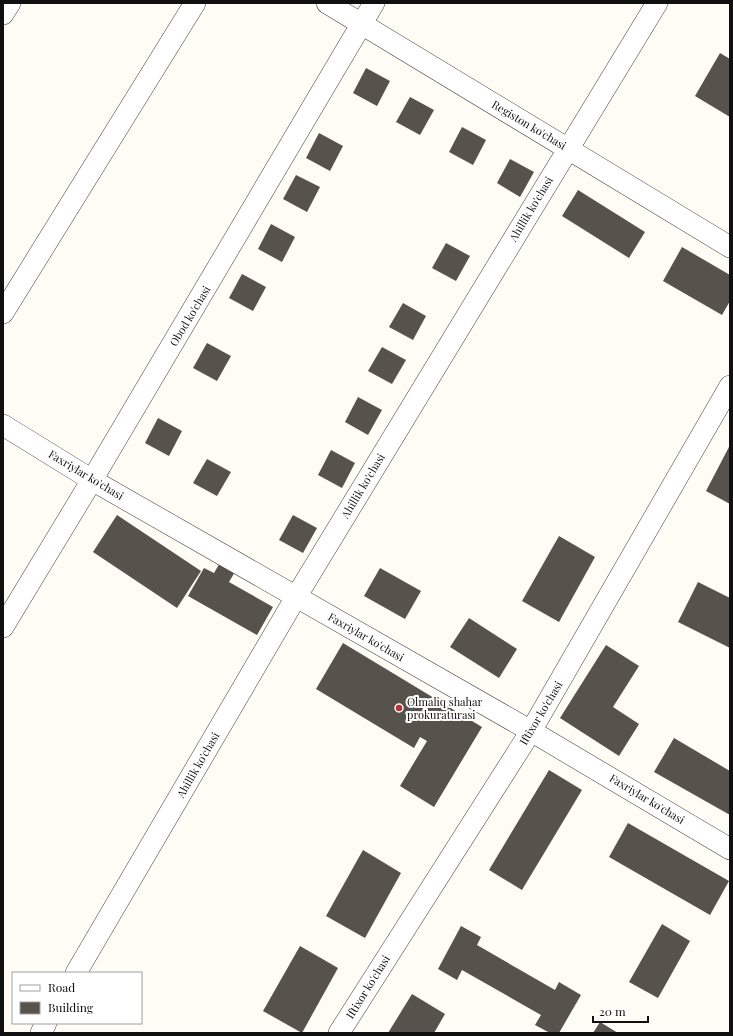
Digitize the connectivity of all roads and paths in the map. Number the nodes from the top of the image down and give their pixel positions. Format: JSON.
{"nodes":[{"id":1,"x":10,"y":3,"type":"edge"},
{"id":2,"x":195,"y":3,"type":"edge"},
{"id":3,"x":327,"y":3,"type":"edge"},
{"id":4,"x":374,"y":3,"type":"edge"},
{"id":5,"x":657,"y":3,"type":"edge"},
{"id":6,"x":3,"y":14,"type":"edge"},
{"id":7,"x":362,"y":24,"type":"junction"},
{"id":8,"x":568,"y":149,"type":"junction"},
{"id":9,"x":730,"y":247,"type":"edge"},
{"id":10,"x":3,"y":313,"type":"edge"},
{"id":11,"x":730,"y":386,"type":"edge"},
{"id":12,"x":3,"y":425,"type":"edge"},
{"id":13,"x":92,"y":480,"type":"junction"},
{"id":14,"x":296,"y":597,"type":"junction"},
{"id":15,"x":3,"y":627,"type":"edge"},
{"id":16,"x":531,"y":731,"type":"junction"},
{"id":17,"x":730,"y":848,"type":"edge"},
{"id":18,"x":77,"y":972,"type":"edge"},
{"id":19,"x":46,"y":1024,"type":"edge"},
{"id":20,"x":41,"y":1033,"type":"edge"},
{"id":21,"x":339,"y":1033,"type":"edge"}],
"edges":[{"from":1,"to":6,"type":"street"},
{"from":2,"to":10,"type":"street"},
{"from":3,"to":7,"type":"street","name":"Registon ko'chasi"},
{"from":4,"to":7,"type":"street","name":"Obod ko'chasi"},
{"from":5,"to":8,"type":"street","name":"Ahillik ko'chasi"},
{"from":7,"to":8,"type":"street","name":"Registon ko'chasi"},
{"from":7,"to":13,"type":"street","name":"Obod ko'chasi"},
{"from":8,"to":9,"type":"street","name":"Registon ko'chasi"},
{"from":8,"to":14,"type":"street","name":"Ahillik ko'chasi"},
{"from":11,"to":16,"type":"street","name":"Iftixor ko'chasi"},
{"from":12,"to":13,"type":"street","name":"Faxriylar ko'chasi"},
{"from":13,"to":14,"type":"street","name":"Faxriylar ko'chasi"},
{"from":13,"to":15,"type":"street","name":"Obod ko'chasi"},
{"from":14,"to":16,"type":"street","name":"Faxriylar ko'chasi"},
{"from":14,"to":18,"type":"street","name":"Ahillik ko'chasi"},
{"from":16,"to":17,"type":"street","name":"Faxriylar ko'chasi"},
{"from":16,"to":21,"type":"street","name":"Iftixor ko'chasi"},
{"from":19,"to":20,"type":"street"}]}
